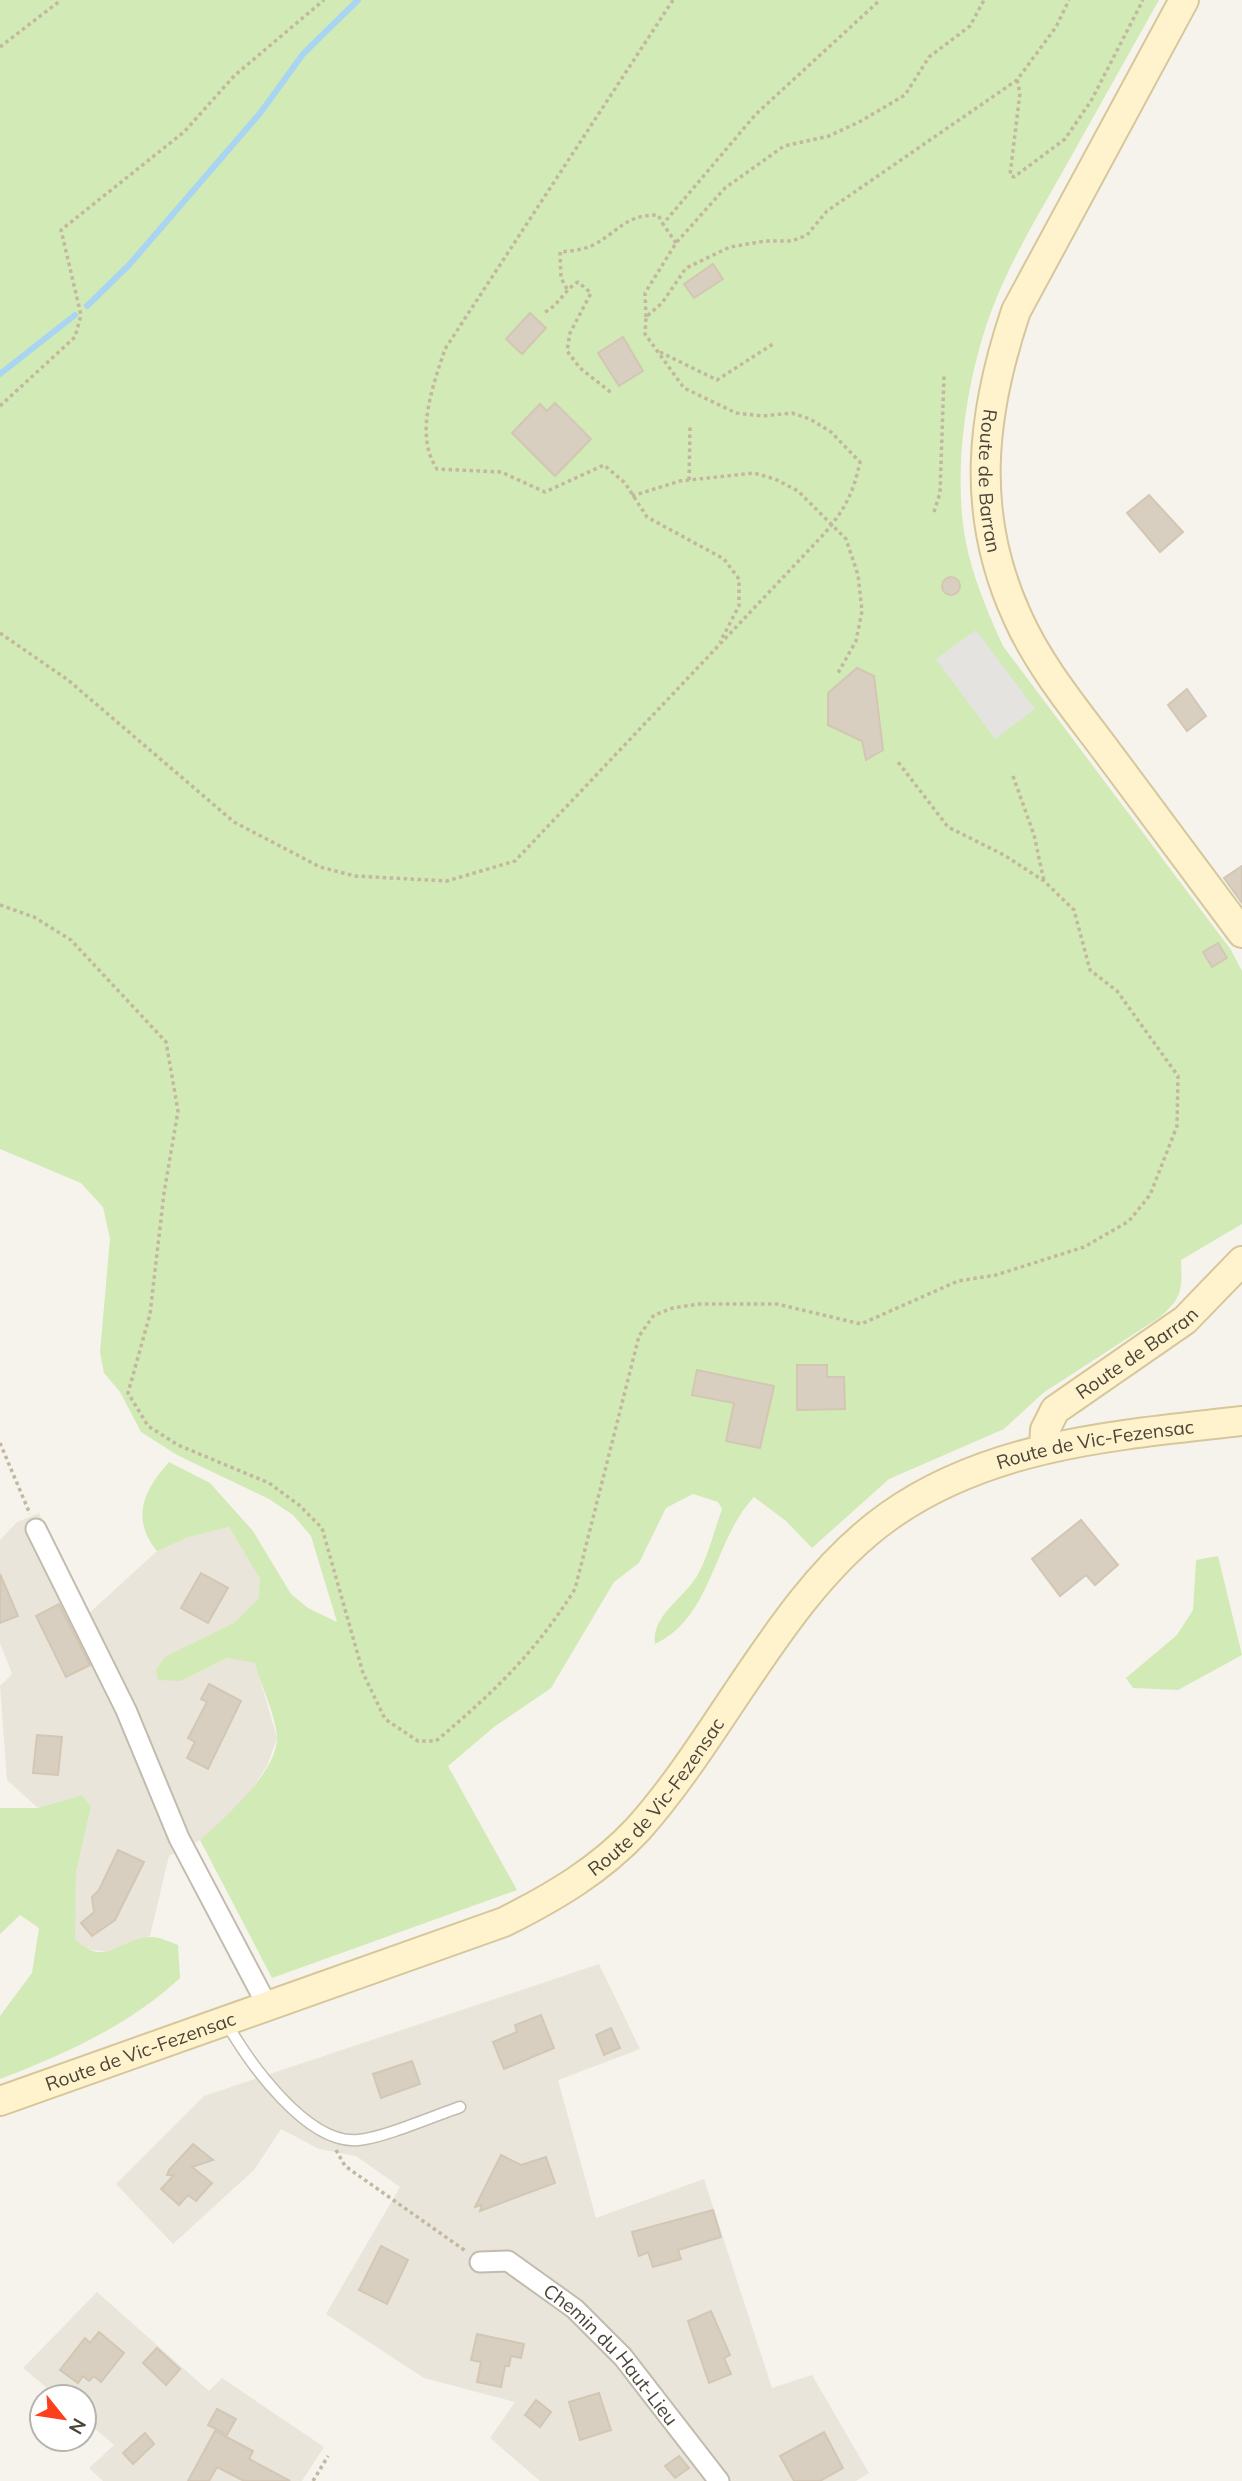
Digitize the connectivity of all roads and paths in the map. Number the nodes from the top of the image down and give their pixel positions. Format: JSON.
{"nodes":[{"id":1,"x":61,"y":0,"type":"edge"},
{"id":2,"x":324,"y":0,"type":"edge"},
{"id":3,"x":673,"y":0,"type":"edge"},
{"id":4,"x":880,"y":0,"type":"edge"},
{"id":5,"x":984,"y":0,"type":"edge"},
{"id":6,"x":1069,"y":0,"type":"edge"},
{"id":7,"x":1143,"y":0,"type":"edge"},
{"id":8,"x":1184,"y":0,"type":"edge"},
{"id":9,"x":0,"y":47,"type":"edge"},
{"id":10,"x":1017,"y":80,"type":"junction"},
{"id":11,"x":663,"y":224,"type":"junction"},
{"id":12,"x":676,"y":243,"type":"junction"},
{"id":13,"x":567,"y":289,"type":"junction"},
{"id":14,"x":545,"y":312,"type":"dead end"},
{"id":15,"x":646,"y":317,"type":"junction"},
{"id":16,"x":774,"y":344,"type":"dead end"},
{"id":17,"x":660,"y":352,"type":"junction"},
{"id":18,"x":944,"y":376,"type":"dead end"},
{"id":19,"x":613,"y":394,"type":"dead end"},
{"id":20,"x":0,"y":406,"type":"edge"},
{"id":21,"x":690,"y":427,"type":"dead end"},
{"id":22,"x":689,"y":480,"type":"junction"},
{"id":23,"x":632,"y":496,"type":"junction"},
{"id":24,"x":934,"y":512,"type":"dead end"},
{"id":25,"x":831,"y":526,"type":"junction"},
{"id":26,"x":0,"y":633,"type":"edge"},
{"id":27,"x":718,"y":647,"type":"junction"},
{"id":28,"x":838,"y":673,"type":"dead end"},
{"id":29,"x":898,"y":762,"type":"dead end"},
{"id":30,"x":1013,"y":776,"type":"dead end"},
{"id":31,"x":1044,"y":881,"type":"junction"},
{"id":32,"x":0,"y":905,"type":"edge"},
{"id":33,"x":1242,"y":933,"type":"edge"},
{"id":34,"x":1242,"y":1261,"type":"edge"},
{"id":35,"x":1242,"y":1421,"type":"edge"},
{"id":36,"x":0,"y":1443,"type":"edge"},
{"id":37,"x":1044,"y":1448,"type":"junction"},
{"id":38,"x":36,"y":1529,"type":"joint"},
{"id":39,"x":267,"y":2005,"type":"junction"},
{"id":40,"x":225,"y":2020,"type":"junction"},
{"id":41,"x":0,"y":2101,"type":"edge"},
{"id":42,"x":460,"y":2107,"type":"dead end"},
{"id":43,"x":326,"y":2134,"type":"junction"},
{"id":44,"x":480,"y":2262,"type":"joint"},
{"id":45,"x":328,"y":2456,"type":"dead end"},
{"id":46,"x":313,"y":2481,"type":"edge"},
{"id":47,"x":719,"y":2481,"type":"edge"}],
"edges":[{"from":1,"to":9,"type":"path"},
{"from":2,"to":20,"type":"path"},
{"from":3,"to":23,"type":"path"},
{"from":4,"to":11,"type":"path"},
{"from":5,"to":12,"type":"path"},
{"from":6,"to":10,"type":"path"},
{"from":7,"to":10,"type":"path"},
{"from":8,"to":33,"type":"main road","name":"Route de Barran"},
{"from":10,"to":15,"type":"path"},
{"from":11,"to":12,"type":"path"},
{"from":11,"to":13,"type":"path"},
{"from":12,"to":15,"type":"path"},
{"from":13,"to":14,"type":"path"},
{"from":13,"to":19,"type":"path"},
{"from":15,"to":17,"type":"path"},
{"from":16,"to":17,"type":"path"},
{"from":17,"to":25,"type":"path"},
{"from":18,"to":24,"type":"path"},
{"from":21,"to":22,"type":"path"},
{"from":22,"to":23,"type":"path"},
{"from":22,"to":25,"type":"path"},
{"from":23,"to":27,"type":"path"},
{"from":25,"to":27,"type":"path"},
{"from":25,"to":28,"type":"path"},
{"from":26,"to":27,"type":"path"},
{"from":29,"to":31,"type":"path"},
{"from":30,"to":31,"type":"path"},
{"from":31,"to":32,"type":"path"},
{"from":34,"to":37,"type":"main road","name":"Route de Barran"},
{"from":35,"to":37,"type":"main road","name":"Route de Vic-Fezensac"},
{"from":36,"to":38,"type":"path"},
{"from":37,"to":39,"type":"main road","name":"Route de Vic-Fezensac"},
{"from":38,"to":39,"type":"street"},
{"from":39,"to":40,"type":"main road","name":"Route de Vic-Fezensac"},
{"from":40,"to":41,"type":"main road","name":"Route de Vic-Fezensac"},
{"from":40,"to":43,"type":"lane"},
{"from":42,"to":43,"type":"lane"},
{"from":43,"to":44,"type":"path"},
{"from":44,"to":47,"type":"street","name":"Chemin du Haut-Lieu"},
{"from":45,"to":46,"type":"path"}]}
